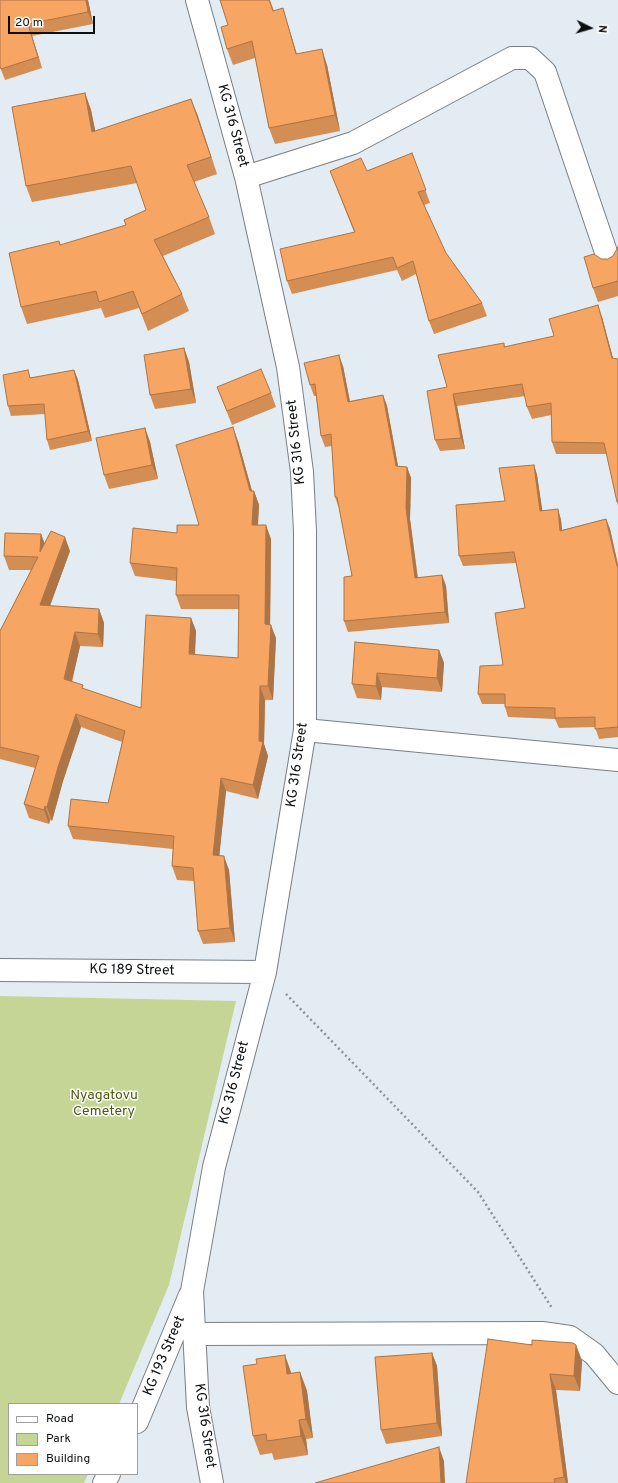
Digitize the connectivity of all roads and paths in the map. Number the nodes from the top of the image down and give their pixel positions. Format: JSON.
{"nodes":[{"id":1,"x":197,"y":0,"type":"edge"},
{"id":2,"x":246,"y":177,"type":"junction"},
{"id":3,"x":609,"y":261,"type":"edge"},
{"id":4,"x":305,"y":730,"type":"junction"},
{"id":5,"x":618,"y":760,"type":"edge"},
{"id":6,"x":0,"y":970,"type":"edge"},
{"id":7,"x":265,"y":972,"type":"junction"},
{"id":8,"x":192,"y":1291,"type":"junction"},
{"id":9,"x":195,"y":1334,"type":"junction"},
{"id":10,"x":570,"y":1337,"type":"junction"},
{"id":11,"x":618,"y":1383,"type":"edge"},
{"id":12,"x":138,"y":1420,"type":"edge"},
{"id":13,"x":212,"y":1483,"type":"edge"}],
"edges":[{"from":1,"to":2,"type":"street","name":"KG 316 Street"},
{"from":2,"to":3,"type":"street"},
{"from":2,"to":4,"type":"street","name":"KG 316 Street"},
{"from":4,"to":5,"type":"street"},
{"from":4,"to":7,"type":"street","name":"KG 316 Street"},
{"from":6,"to":7,"type":"street","name":"KG 189 Street"},
{"from":7,"to":8,"type":"street","name":"KG 316 Street"},
{"from":7,"to":10,"type":"path"},
{"from":8,"to":9,"type":"street","name":"KG 316 Street"},
{"from":8,"to":12,"type":"street","name":"KG 193 Street"},
{"from":9,"to":10,"type":"street"},
{"from":9,"to":13,"type":"street","name":"KG 316 Street"},
{"from":10,"to":11,"type":"street"}]}
